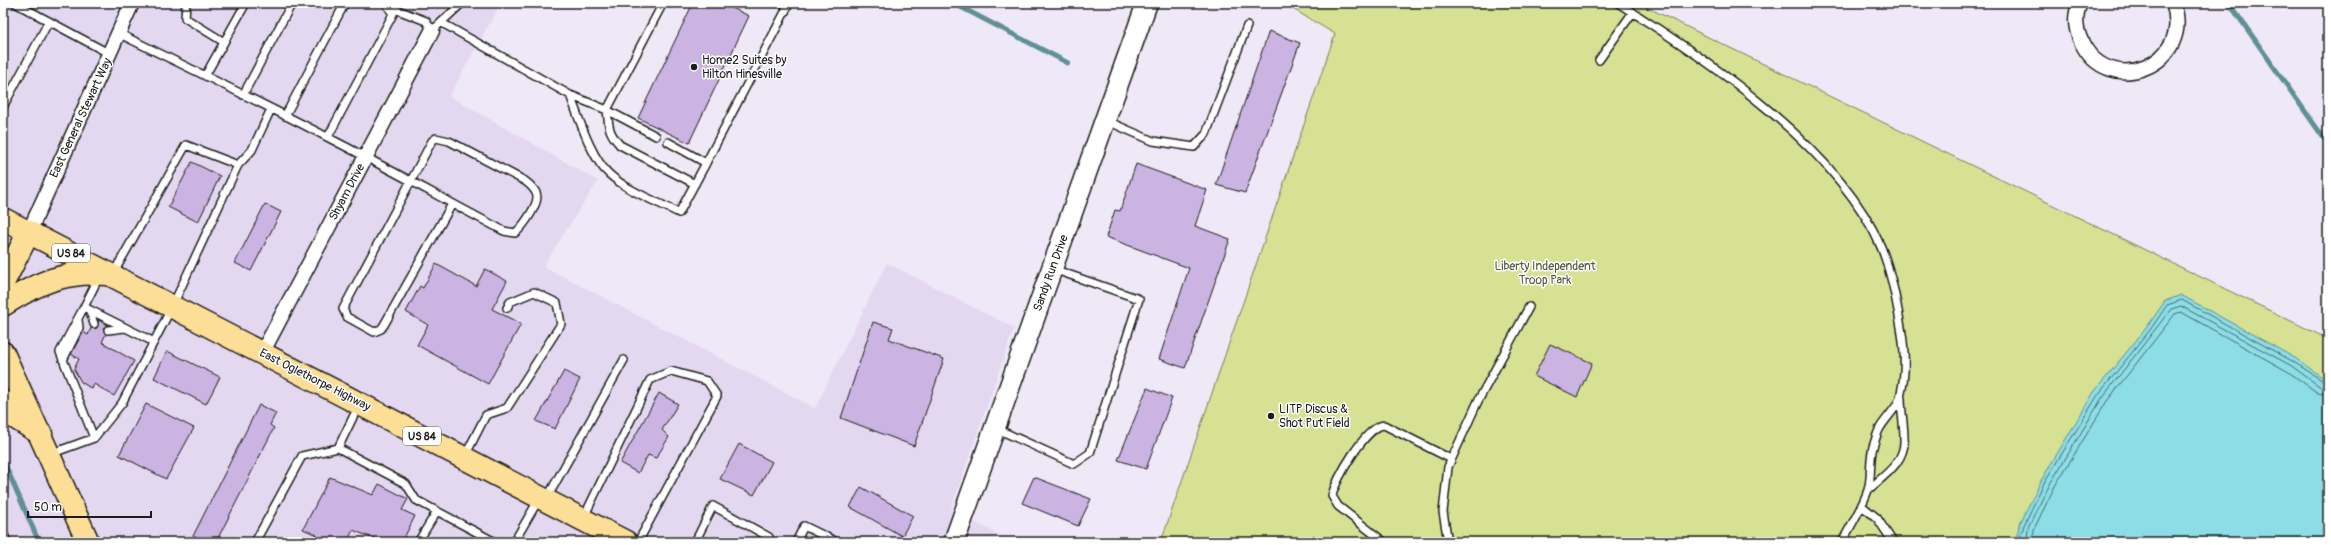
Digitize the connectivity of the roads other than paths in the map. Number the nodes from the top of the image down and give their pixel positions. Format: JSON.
{"nodes":[{"id":1,"x":15,"y":3,"type":"edge"},
{"id":2,"x":132,"y":3,"type":"edge"},
{"id":3,"x":186,"y":3,"type":"edge"},
{"id":4,"x":246,"y":3,"type":"edge"},
{"id":5,"x":292,"y":3,"type":"edge"},
{"id":6,"x":345,"y":3,"type":"edge"},
{"id":7,"x":462,"y":3,"type":"edge"},
{"id":8,"x":663,"y":3,"type":"edge"},
{"id":9,"x":781,"y":3,"type":"edge"},
{"id":10,"x":1147,"y":3,"type":"edge"},
{"id":11,"x":1618,"y":3,"type":"edge"},
{"id":12,"x":2080,"y":3,"type":"edge"},
{"id":13,"x":2173,"y":3,"type":"edge"},
{"id":14,"x":388,"y":5,"type":"edge"},
{"id":15,"x":1633,"y":12,"type":"junction"},
{"id":16,"x":48,"y":21,"type":"junction"},
{"id":17,"x":1247,"y":26,"type":"dead end"},
{"id":18,"x":437,"y":27,"type":"junction"},
{"id":19,"x":120,"y":34,"type":"junction"},
{"id":20,"x":224,"y":42,"type":"junction"},
{"id":21,"x":111,"y":54,"type":"junction"},
{"id":22,"x":1599,"y":60,"type":"dead end"},
{"id":23,"x":205,"y":76,"type":"junction"},
{"id":24,"x":243,"y":95,"type":"junction"},
{"id":25,"x":570,"y":95,"type":"junction"},
{"id":26,"x":3,"y":107,"type":"edge"},
{"id":27,"x":272,"y":109,"type":"junction"},
{"id":28,"x":607,"y":110,"type":"junction"},
{"id":29,"x":285,"y":116,"type":"junction"},
{"id":30,"x":1105,"y":120,"type":"junction"},
{"id":31,"x":656,"y":136,"type":"dead end"},
{"id":32,"x":328,"y":137,"type":"junction"},
{"id":33,"x":668,"y":142,"type":"dead end"},
{"id":34,"x":365,"y":158,"type":"junction"},
{"id":35,"x":706,"y":163,"type":"junction"},
{"id":36,"x":238,"y":165,"type":"junction"},
{"id":37,"x":411,"y":182,"type":"junction"},
{"id":38,"x":694,"y":184,"type":"junction"},
{"id":39,"x":452,"y":204,"type":"junction"},
{"id":40,"x":3,"y":219,"type":"edge"},
{"id":41,"x":29,"y":232,"type":"junction"},
{"id":42,"x":1052,"y":268,"type":"junction"},
{"id":43,"x":106,"y":274,"type":"junction"},
{"id":44,"x":3,"y":283,"type":"edge"},
{"id":45,"x":3,"y":305,"type":"edge"},
{"id":46,"x":172,"y":307,"type":"junction"},
{"id":47,"x":1529,"y":307,"type":"dead end"},
{"id":48,"x":507,"y":308,"type":"dead end"},
{"id":49,"x":87,"y":309,"type":"junction"},
{"id":50,"x":94,"y":324,"type":"dead end"},
{"id":51,"x":125,"y":328,"type":"junction"},
{"id":52,"x":108,"y":330,"type":"dead end"},
{"id":53,"x":154,"y":342,"type":"junction"},
{"id":54,"x":262,"y":352,"type":"junction"},
{"id":55,"x":3,"y":353,"type":"edge"},
{"id":56,"x":624,"y":360,"type":"dead end"},
{"id":57,"x":1901,"y":395,"type":"junction"},
{"id":58,"x":3,"y":402,"type":"edge"},
{"id":59,"x":360,"y":403,"type":"junction"},
{"id":60,"x":995,"y":428,"type":"junction"},
{"id":61,"x":40,"y":434,"type":"junction"},
{"id":62,"x":94,"y":438,"type":"junction"},
{"id":63,"x":338,"y":448,"type":"junction"},
{"id":64,"x":50,"y":454,"type":"junction"},
{"id":65,"x":464,"y":458,"type":"junction"},
{"id":66,"x":1451,"y":458,"type":"junction"},
{"id":67,"x":1869,"y":489,"type":"junction"},
{"id":68,"x":543,"y":499,"type":"junction"},
{"id":69,"x":1862,"y":506,"type":"junction"},
{"id":70,"x":437,"y":511,"type":"junction"},
{"id":71,"x":582,"y":520,"type":"junction"},
{"id":72,"x":3,"y":532,"type":"edge"},
{"id":73,"x":616,"y":540,"type":"edge"},
{"id":74,"x":8,"y":542,"type":"edge"},
{"id":75,"x":88,"y":542,"type":"edge"},
{"id":76,"x":254,"y":542,"type":"edge"},
{"id":77,"x":418,"y":542,"type":"edge"},
{"id":78,"x":495,"y":542,"type":"edge"},
{"id":79,"x":514,"y":542,"type":"edge"},
{"id":80,"x":638,"y":542,"type":"edge"},
{"id":81,"x":695,"y":542,"type":"edge"},
{"id":82,"x":766,"y":542,"type":"edge"},
{"id":83,"x":796,"y":542,"type":"edge"},
{"id":84,"x":836,"y":542,"type":"edge"},
{"id":85,"x":954,"y":542,"type":"edge"},
{"id":86,"x":1384,"y":542,"type":"edge"},
{"id":87,"x":1448,"y":542,"type":"edge"},
{"id":88,"x":1842,"y":542,"type":"edge"},
{"id":89,"x":1893,"y":542,"type":"edge"}],
"edges":[{"from":1,"to":16,"type":"lane"},
{"from":2,"to":19,"type":"street","name":"East General Stewart Way"},
{"from":3,"to":20,"type":"lane"},
{"from":4,"to":20,"type":"lane"},
{"from":5,"to":24,"type":"lane"},
{"from":6,"to":29,"type":"lane"},
{"from":7,"to":18,"type":"lane"},
{"from":8,"to":28,"type":"lane"},
{"from":9,"to":35,"type":"lane"},
{"from":10,"to":30,"type":"street","name":"Sandy Run Drive"},
{"from":11,"to":15,"type":"lane"},
{"from":12,"to":13,"type":"street"},
{"from":14,"to":18,"type":"lane"},
{"from":14,"to":32,"type":"lane"},
{"from":15,"to":22,"type":"lane"},
{"from":15,"to":57,"type":"lane"},
{"from":16,"to":21,"type":"lane"},
{"from":16,"to":26,"type":"lane"},
{"from":17,"to":30,"type":"lane"},
{"from":18,"to":25,"type":"lane"},
{"from":18,"to":34,"type":"street","name":"Shyam Drive"},
{"from":19,"to":21,"type":"street","name":"East General Stewart Way"},
{"from":19,"to":23,"type":"lane"},
{"from":20,"to":23,"type":"lane"},
{"from":21,"to":41,"type":"street","name":"East General Stewart Way"},
{"from":23,"to":24,"type":"lane"},
{"from":24,"to":27,"type":"lane"},
{"from":25,"to":28,"type":"lane"},
{"from":25,"to":38,"type":"lane"},
{"from":27,"to":29,"type":"lane"},
{"from":27,"to":36,"type":"lane"},
{"from":28,"to":31,"type":"lane"},
{"from":28,"to":38,"type":"lane"},
{"from":29,"to":32,"type":"lane"},
{"from":30,"to":42,"type":"street","name":"Sandy Run Drive"},
{"from":32,"to":34,"type":"lane"},
{"from":33,"to":35,"type":"lane"},
{"from":34,"to":37,"type":"lane"},
{"from":34,"to":54,"type":"street","name":"Shyam Drive"},
{"from":35,"to":38,"type":"lane"},
{"from":36,"to":43,"type":"lane"},
{"from":36,"to":46,"type":"lane"},
{"from":37,"to":39,"type":"lane"},
{"from":37,"to":39,"type":"lane"},
{"from":37,"to":39,"type":"lane"},
{"from":40,"to":41,"type":"main road","name":"East Oglethorpe Highway","number":"US 84"},
{"from":41,"to":43,"type":"main road","name":"East Oglethorpe Highway","number":"US 84"},
{"from":41,"to":44,"type":"main road"},
{"from":42,"to":60,"type":"street","name":"Sandy Run Drive"},
{"from":42,"to":60,"type":"lane"},
{"from":43,"to":45,"type":"main road"},
{"from":43,"to":46,"type":"main road","name":"East Oglethorpe Highway","number":"US 84"},
{"from":43,"to":49,"type":"lane"},
{"from":46,"to":53,"type":"lane"},
{"from":46,"to":54,"type":"main road","name":"East Oglethorpe Highway","number":"US 84"},
{"from":47,"to":66,"type":"lane"},
{"from":48,"to":65,"type":"lane"},
{"from":49,"to":50,"type":"lane"},
{"from":49,"to":51,"type":"lane"},
{"from":49,"to":62,"type":"lane"},
{"from":51,"to":52,"type":"lane"},
{"from":51,"to":53,"type":"lane"},
{"from":53,"to":62,"type":"lane"},
{"from":54,"to":59,"type":"main road","name":"East Oglethorpe Highway","number":"US 84"},
{"from":55,"to":61,"type":"main road"},
{"from":56,"to":68,"type":"lane"},
{"from":57,"to":67,"type":"lane"},
{"from":57,"to":67,"type":"lane"},
{"from":58,"to":61,"type":"main road"},
{"from":59,"to":63,"type":"lane"},
{"from":59,"to":65,"type":"main road","name":"East Oglethorpe Highway","number":"US 84"},
{"from":60,"to":85,"type":"street","name":"Sandy Run Drive"},
{"from":61,"to":64,"type":"main road"},
{"from":62,"to":64,"type":"lane"},
{"from":63,"to":70,"type":"lane"},
{"from":63,"to":76,"type":"lane"},
{"from":64,"to":75,"type":"main road"},
{"from":65,"to":68,"type":"main road","name":"East Oglethorpe Highway","number":"US 84"},
{"from":66,"to":86,"type":"lane"},
{"from":66,"to":87,"type":"lane"},
{"from":67,"to":69,"type":"lane"},
{"from":68,"to":71,"type":"main road","name":"East Oglethorpe Highway","number":"US 84"},
{"from":68,"to":79,"type":"lane"},
{"from":69,"to":88,"type":"lane"},
{"from":69,"to":89,"type":"lane"},
{"from":70,"to":77,"type":"lane"},
{"from":70,"to":78,"type":"lane"},
{"from":71,"to":73,"type":"main road","name":"East Oglethorpe Highway","number":"US 84"},
{"from":71,"to":80,"type":"lane"},
{"from":72,"to":74,"type":"lane"},
{"from":81,"to":82,"type":"lane"},
{"from":83,"to":84,"type":"lane"}]}
